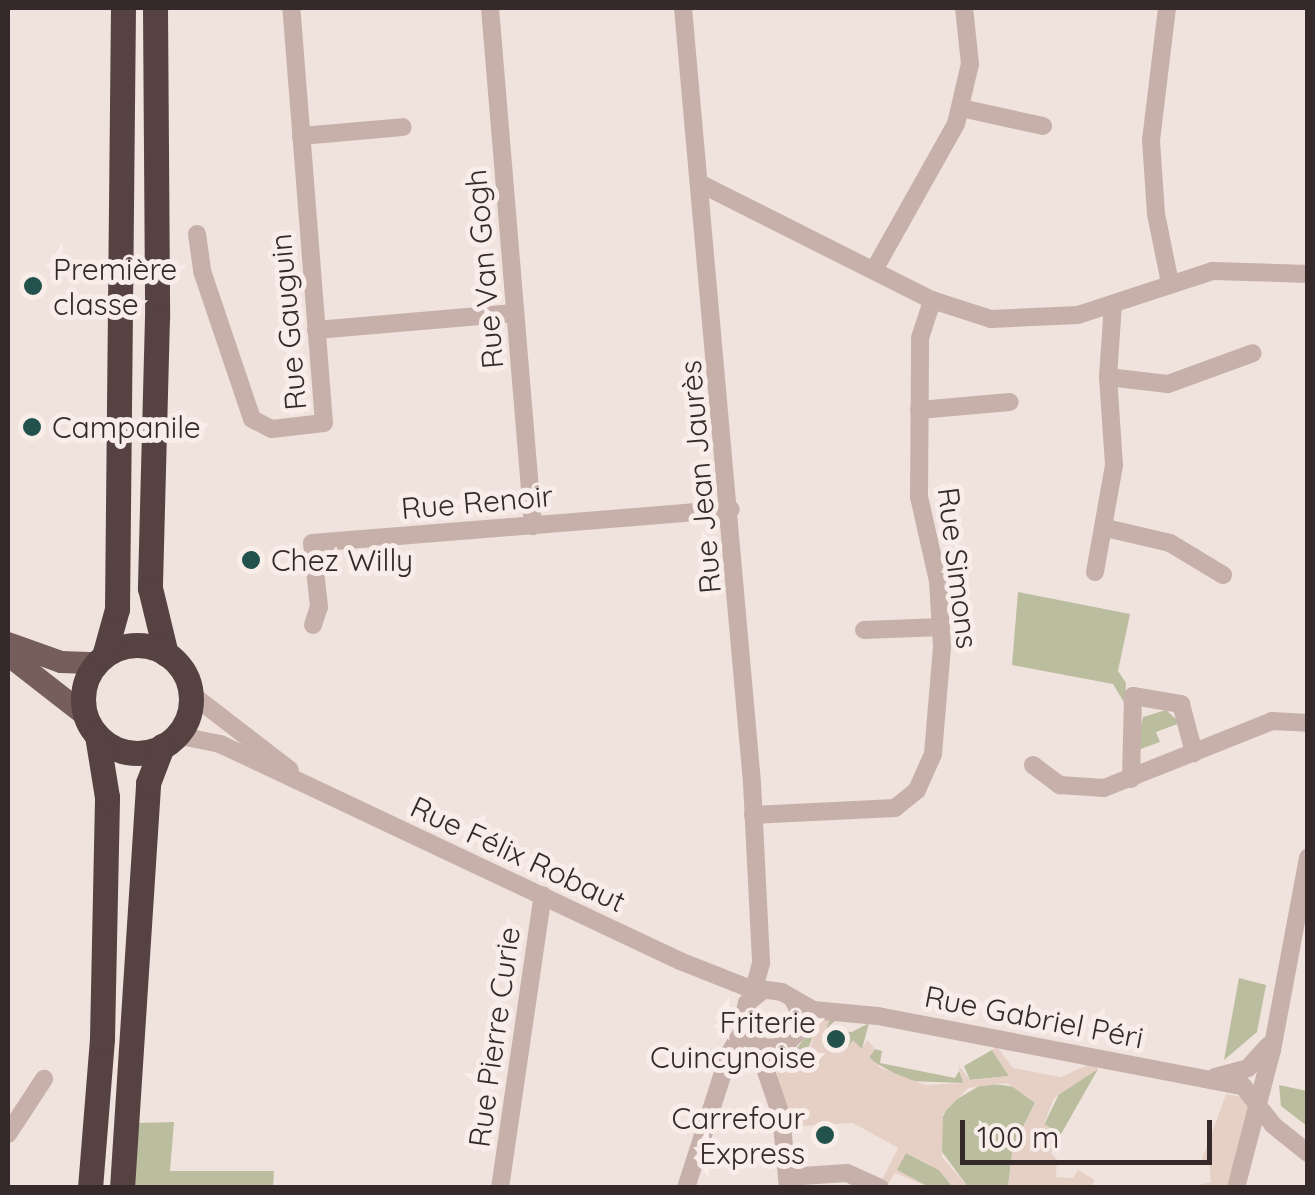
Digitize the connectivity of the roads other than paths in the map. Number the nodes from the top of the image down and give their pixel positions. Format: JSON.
{"nodes":[{"id":1,"x":123,"y":8,"type":"edge"},
{"id":2,"x":154,"y":8,"type":"edge"},
{"id":3,"x":290,"y":8,"type":"edge"},
{"id":4,"x":490,"y":8,"type":"edge"},
{"id":5,"x":683,"y":8,"type":"edge"},
{"id":6,"x":964,"y":8,"type":"edge"},
{"id":7,"x":1166,"y":8,"type":"edge"},
{"id":8,"x":961,"y":108,"type":"junction"},
{"id":9,"x":1043,"y":126,"type":"dead end"},
{"id":10,"x":403,"y":127,"type":"dead end"},
{"id":11,"x":301,"y":136,"type":"junction"},
{"id":12,"x":703,"y":185,"type":"junction"},
{"id":13,"x":197,"y":234,"type":"dead end"},
{"id":14,"x":874,"y":270,"type":"junction"},
{"id":15,"x":1308,"y":274,"type":"edge"},
{"id":16,"x":1170,"y":283,"type":"junction"},
{"id":17,"x":932,"y":300,"type":"junction"},
{"id":18,"x":1114,"y":304,"type":"junction"},
{"id":19,"x":514,"y":313,"type":"junction"},
{"id":20,"x":316,"y":330,"type":"junction"},
{"id":21,"x":1253,"y":353,"type":"dead end"},
{"id":22,"x":1108,"y":378,"type":"junction"},
{"id":23,"x":1010,"y":402,"type":"dead end"},
{"id":24,"x":919,"y":410,"type":"junction"},
{"id":25,"x":731,"y":509,"type":"junction"},
{"id":26,"x":534,"y":526,"type":"junction"},
{"id":27,"x":1106,"y":528,"type":"junction"},
{"id":28,"x":1095,"y":572,"type":"dead end"},
{"id":29,"x":1223,"y":575,"type":"dead end"},
{"id":30,"x":313,"y":626,"type":"dead end"},
{"id":31,"x":941,"y":627,"type":"junction"},
{"id":32,"x":864,"y":630,"type":"dead end"},
{"id":33,"x":8,"y":643,"type":"edge"},
{"id":34,"x":8,"y":654,"type":"edge"},
{"id":35,"x":166,"y":654,"type":"junction"},
{"id":36,"x":100,"y":660,"type":"junction"},
{"id":37,"x":190,"y":693,"type":"junction"},
{"id":38,"x":1308,"y":724,"type":"edge"},
{"id":39,"x":91,"y":725,"type":"junction"},
{"id":40,"x":169,"y":740,"type":"junction"},
{"id":41,"x":1194,"y":753,"type":"junction"},
{"id":42,"x":1033,"y":765,"type":"dead end"},
{"id":43,"x":1132,"y":779,"type":"junction"},
{"id":44,"x":333,"y":797,"type":"junction"},
{"id":45,"x":753,"y":815,"type":"junction"},
{"id":46,"x":1308,"y":857,"type":"edge"},
{"id":47,"x":543,"y":895,"type":"junction"},
{"id":48,"x":761,"y":943,"type":"junction"},
{"id":49,"x":680,"y":961,"type":"junction"},
{"id":50,"x":724,"y":978,"type":"junction"},
{"id":51,"x":762,"y":1001,"type":"junction"},
{"id":52,"x":1277,"y":1018,"type":"junction"},
{"id":53,"x":757,"y":1044,"type":"junction"},
{"id":54,"x":1210,"y":1077,"type":"junction"},
{"id":55,"x":44,"y":1079,"type":"dead end"},
{"id":56,"x":1257,"y":1104,"type":"junction"},
{"id":57,"x":8,"y":1134,"type":"edge"},
{"id":58,"x":1249,"y":1147,"type":"junction"},
{"id":59,"x":1302,"y":1150,"type":"edge"},
{"id":60,"x":788,"y":1182,"type":"edge"},
{"id":61,"x":90,"y":1188,"type":"edge"},
{"id":62,"x":122,"y":1188,"type":"edge"},
{"id":63,"x":500,"y":1188,"type":"edge"},
{"id":64,"x":686,"y":1188,"type":"edge"},
{"id":65,"x":880,"y":1188,"type":"edge"},
{"id":66,"x":1236,"y":1188,"type":"edge"}],
"edges":[{"from":1,"to":36,"type":"highway"},
{"from":2,"to":35,"type":"highway"},
{"from":3,"to":11,"type":"street","name":"Rue Gauguin"},
{"from":4,"to":19,"type":"street","name":"Rue Van Gogh"},
{"from":5,"to":12,"type":"street","name":"Rue Jean Jaurès"},
{"from":6,"to":8,"type":"street"},
{"from":7,"to":16,"type":"street"},
{"from":8,"to":9,"type":"street"},
{"from":8,"to":14,"type":"street"},
{"from":10,"to":11,"type":"street"},
{"from":11,"to":20,"type":"street","name":"Rue Gauguin"},
{"from":12,"to":14,"type":"street"},
{"from":12,"to":25,"type":"street","name":"Rue Jean Jaurès"},
{"from":13,"to":20,"type":"street","name":"Rue Gauguin"},
{"from":14,"to":17,"type":"street"},
{"from":15,"to":16,"type":"street"},
{"from":16,"to":18,"type":"street"},
{"from":17,"to":18,"type":"street"},
{"from":17,"to":24,"type":"street","name":"Rue Simons"},
{"from":18,"to":22,"type":"street"},
{"from":19,"to":20,"type":"street"},
{"from":19,"to":26,"type":"street","name":"Rue Van Gogh"},
{"from":21,"to":22,"type":"street"},
{"from":22,"to":27,"type":"street"},
{"from":23,"to":24,"type":"street"},
{"from":24,"to":31,"type":"street","name":"Rue Simons"},
{"from":25,"to":26,"type":"street","name":"Rue Renoir"},
{"from":25,"to":45,"type":"street","name":"Rue Jean Jaurès"},
{"from":26,"to":30,"type":"street","name":"Rue Renoir"},
{"from":27,"to":28,"type":"street"},
{"from":27,"to":29,"type":"street"},
{"from":31,"to":32,"type":"street"},
{"from":31,"to":45,"type":"street","name":"Rue Simons"},
{"from":33,"to":36,"type":"main road"},
{"from":34,"to":39,"type":"main road"},
{"from":35,"to":36,"type":"highway"},
{"from":35,"to":37,"type":"highway"},
{"from":36,"to":39,"type":"highway"},
{"from":37,"to":40,"type":"highway"},
{"from":37,"to":44,"type":"street","name":"Rue Félix Robaut"},
{"from":38,"to":41,"type":"street"},
{"from":39,"to":40,"type":"highway"},
{"from":39,"to":61,"type":"highway"},
{"from":40,"to":44,"type":"street","name":"Rue Félix Robaut"},
{"from":40,"to":62,"type":"highway"},
{"from":41,"to":43,"type":"street"},
{"from":41,"to":43,"type":"street"},
{"from":42,"to":43,"type":"street"},
{"from":44,"to":47,"type":"street","name":"Rue Félix Robaut"},
{"from":45,"to":48,"type":"street","name":"Rue Jean Jaurès"},
{"from":46,"to":52,"type":"street"},
{"from":47,"to":49,"type":"street","name":"Rue Félix Robaut"},
{"from":47,"to":63,"type":"street","name":"Rue Pierre Curie"},
{"from":48,"to":50,"type":"street"},
{"from":48,"to":51,"type":"street","name":"Rue Jean Jaurès"},
{"from":48,"to":51,"type":"street","name":"Rue Jean Jaurès"},
{"from":49,"to":50,"type":"street","name":"Rue Félix Robaut"},
{"from":49,"to":51,"type":"street","name":"Rue Félix Robaut"},
{"from":50,"to":51,"type":"street","name":"Rue Félix Robaut"},
{"from":51,"to":53,"type":"street"},
{"from":51,"to":53,"type":"street"},
{"from":51,"to":54,"type":"street","name":"Rue Gabriel Péri"},
{"from":51,"to":64,"type":"street"},
{"from":52,"to":54,"type":"street"},
{"from":52,"to":56,"type":"street"},
{"from":53,"to":60,"type":"street"},
{"from":54,"to":56,"type":"street","name":"Rue Gabriel Péri"},
{"from":55,"to":57,"type":"street"},
{"from":56,"to":58,"type":"street"},
{"from":56,"to":59,"type":"street","name":"Rue Gabriel Péri"},
{"from":58,"to":59,"type":"street"},
{"from":58,"to":66,"type":"street"},
{"from":60,"to":65,"type":"street"}]}
